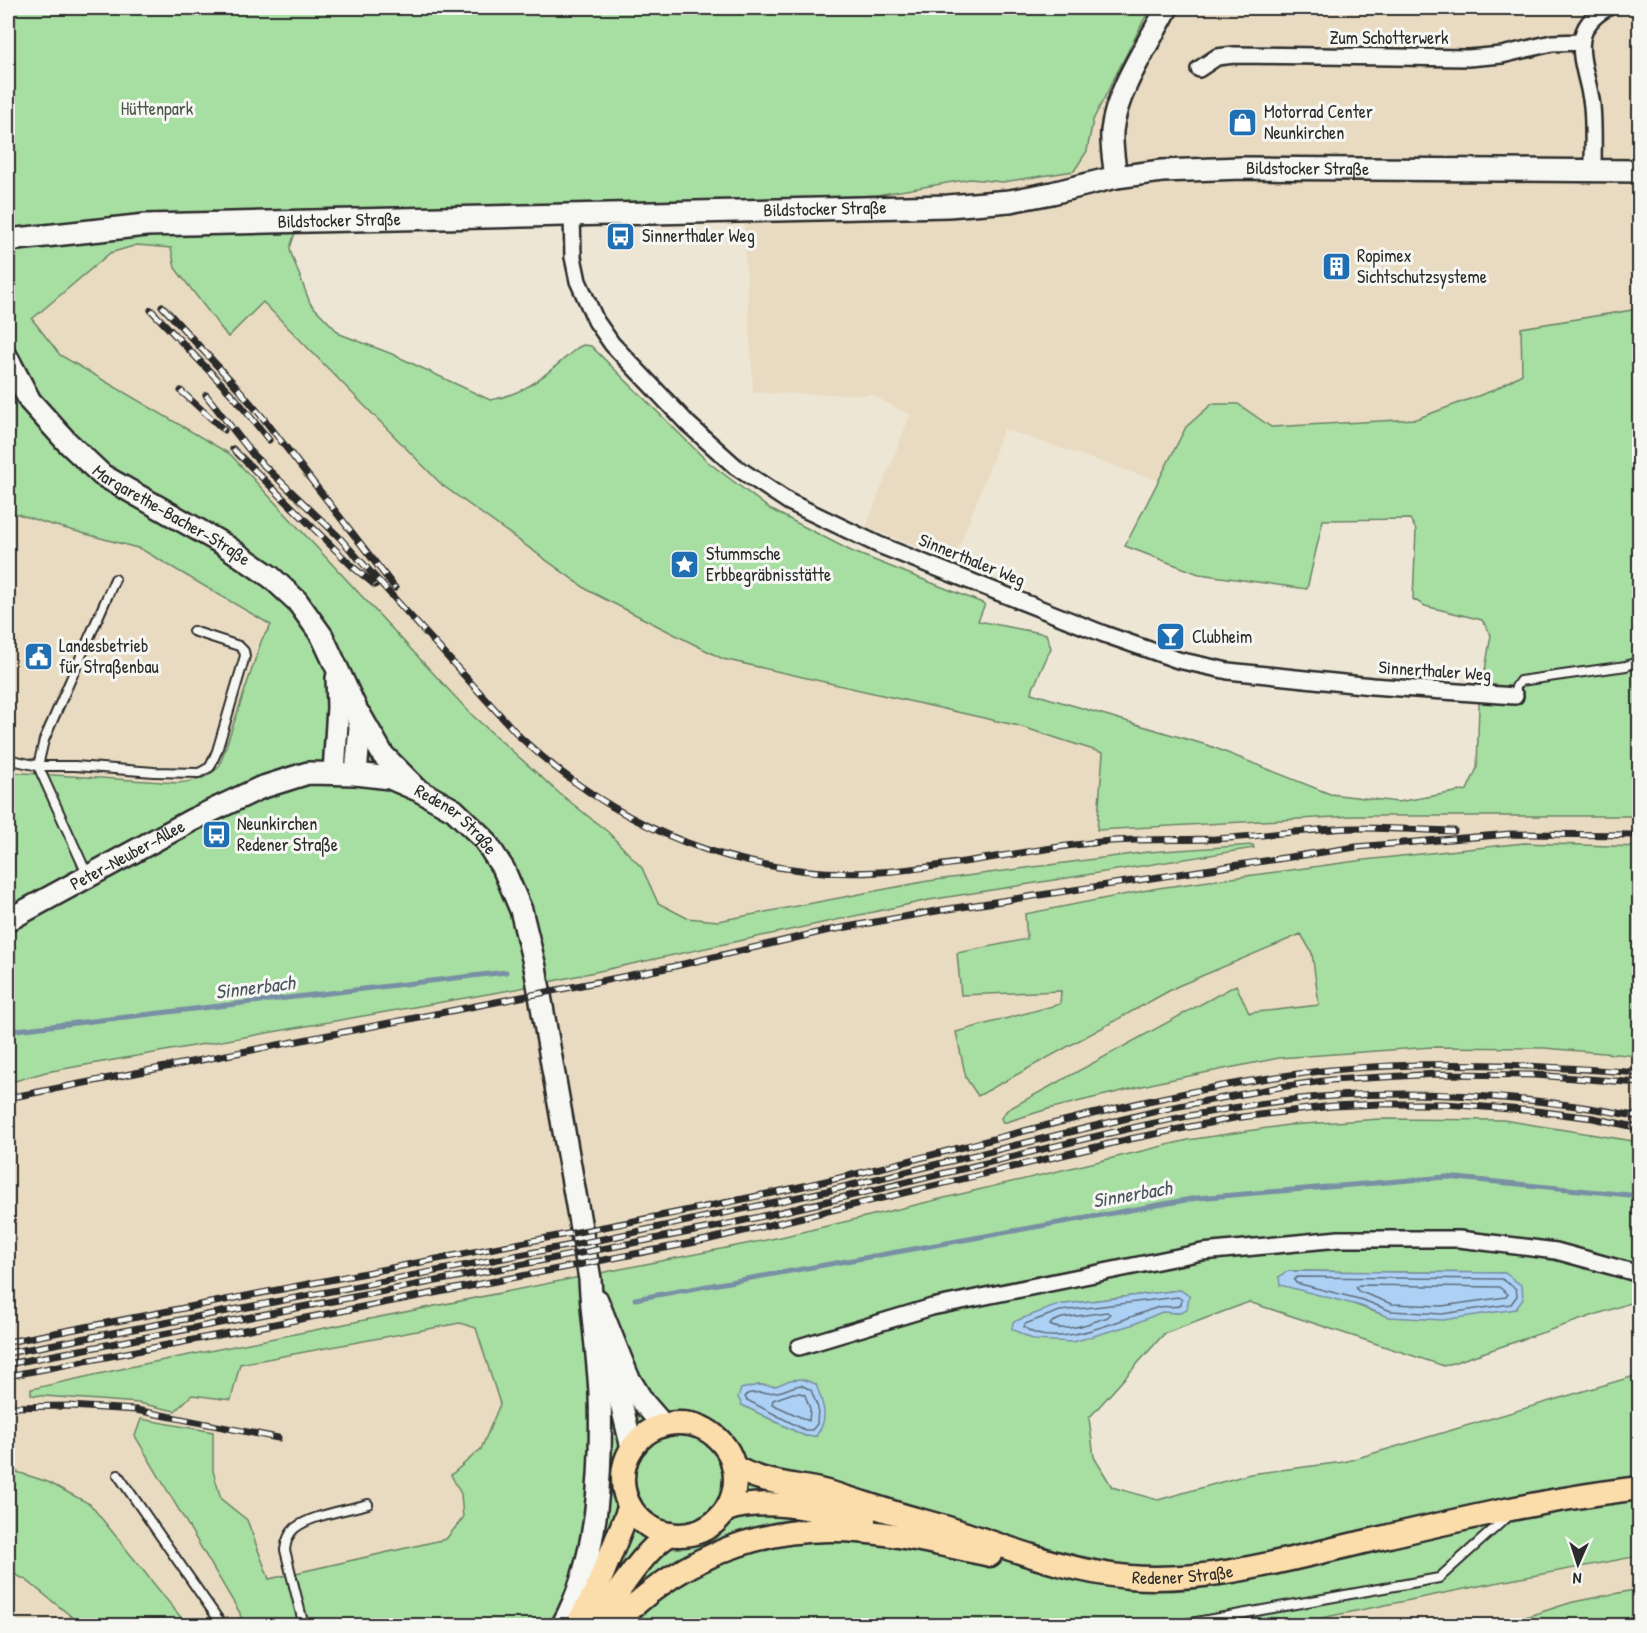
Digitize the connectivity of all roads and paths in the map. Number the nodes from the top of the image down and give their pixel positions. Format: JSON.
{"nodes":[{"id":1,"x":1167,"y":8,"type":"edge"},
{"id":2,"x":1607,"y":8,"type":"edge"},
{"id":3,"x":1581,"y":42,"type":"junction"},
{"id":4,"x":1199,"y":69,"type":"dead end"},
{"id":5,"x":1593,"y":171,"type":"junction"},
{"id":6,"x":1640,"y":171,"type":"edge"},
{"id":7,"x":1116,"y":177,"type":"junction"},
{"id":8,"x":572,"y":215,"type":"junction"},
{"id":9,"x":8,"y":240,"type":"edge"},
{"id":10,"x":8,"y":359,"type":"edge"},
{"id":11,"x":115,"y":579,"type":"dead end"},
{"id":12,"x":193,"y":631,"type":"dead end"},
{"id":13,"x":1640,"y":661,"type":"edge"},
{"id":14,"x":337,"y":668,"type":"junction"},
{"id":15,"x":1515,"y":696,"type":"joint"},
{"id":16,"x":356,"y":709,"type":"junction"},
{"id":17,"x":8,"y":759,"type":"edge"},
{"id":18,"x":38,"y":765,"type":"junction"},
{"id":19,"x":334,"y":773,"type":"junction"},
{"id":20,"x":356,"y":774,"type":"junction"},
{"id":21,"x":418,"y":790,"type":"junction"},
{"id":22,"x":88,"y":875,"type":"junction"},
{"id":23,"x":8,"y":920,"type":"edge"},
{"id":24,"x":1640,"y":1274,"type":"edge"},
{"id":25,"x":590,"y":1279,"type":"junction"},
{"id":26,"x":600,"y":1312,"type":"junction"},
{"id":27,"x":799,"y":1347,"type":"dead end"},
{"id":28,"x":663,"y":1425,"type":"junction"},
{"id":29,"x":632,"y":1448,"type":"junction"},
{"id":30,"x":733,"y":1466,"type":"junction"},
{"id":31,"x":118,"y":1474,"type":"dead end"},
{"id":32,"x":1640,"y":1488,"type":"edge"},
{"id":33,"x":368,"y":1504,"type":"dead end"},
{"id":34,"x":630,"y":1506,"type":"junction"},
{"id":35,"x":726,"y":1510,"type":"junction"},
{"id":36,"x":1514,"y":1510,"type":"junction"},
{"id":37,"x":671,"y":1534,"type":"junction"},
{"id":38,"x":1028,"y":1562,"type":"junction"},
{"id":39,"x":1092,"y":1573,"type":"junction"},
{"id":40,"x":222,"y":1626,"type":"edge"},
{"id":41,"x":304,"y":1626,"type":"edge"},
{"id":42,"x":562,"y":1626,"type":"edge"},
{"id":43,"x":576,"y":1626,"type":"edge"},
{"id":44,"x":595,"y":1626,"type":"edge"},
{"id":45,"x":613,"y":1626,"type":"edge"},
{"id":46,"x":1174,"y":1626,"type":"edge"}],
"edges":[{"from":1,"to":7,"type":"main road"},
{"from":2,"to":3,"type":"street"},
{"from":3,"to":4,"type":"street","name":"Zum Schotterwerk"},
{"from":3,"to":5,"type":"street"},
{"from":5,"to":6,"type":"main road","name":"Bildstocker Straße"},
{"from":5,"to":7,"type":"main road","name":"Bildstocker Straße"},
{"from":7,"to":8,"type":"main road","name":"Bildstocker Straße"},
{"from":8,"to":9,"type":"main road","name":"Bildstocker Straße"},
{"from":8,"to":15,"type":"street","name":"Sinnerthaler Weg"},
{"from":10,"to":14,"type":"main road","name":"Margarethe-Bacher-Straße"},
{"from":11,"to":18,"type":"lane"},
{"from":12,"to":18,"type":"lane"},
{"from":13,"to":15,"type":"lane"},
{"from":14,"to":16,"type":"main road","name":"Margarethe-Bacher-Straße"},
{"from":14,"to":19,"type":"main road","name":"Margarethe-Bacher-Straße"},
{"from":16,"to":20,"type":"main road","name":"Margarethe-Bacher-Straße"},
{"from":16,"to":21,"type":"main road"},
{"from":17,"to":18,"type":"lane"},
{"from":18,"to":22,"type":"lane"},
{"from":19,"to":20,"type":"main road","name":"Peter-Neuber-Allee"},
{"from":19,"to":22,"type":"main road","name":"Peter-Neuber-Allee"},
{"from":20,"to":21,"type":"main road","name":"Redener Straße"},
{"from":21,"to":25,"type":"main road","name":"Redener Straße"},
{"from":22,"to":23,"type":"main road","name":"Peter-Neuber-Allee"},
{"from":24,"to":27,"type":"street"},
{"from":25,"to":26,"type":"main road"},
{"from":25,"to":42,"type":"main road"},
{"from":26,"to":28,"type":"main road"},
{"from":26,"to":29,"type":"main road"},
{"from":28,"to":29,"type":"main road"},
{"from":28,"to":30,"type":"main road"},
{"from":29,"to":34,"type":"main road"},
{"from":30,"to":35,"type":"main road"},
{"from":30,"to":39,"type":"main road","name":"Redener Straße"},
{"from":31,"to":40,"type":"lane"},
{"from":32,"to":36,"type":"main road","name":"Redener Straße"},
{"from":33,"to":41,"type":"lane"},
{"from":34,"to":37,"type":"main road"},
{"from":34,"to":43,"type":"main road"},
{"from":35,"to":37,"type":"main road"},
{"from":35,"to":38,"type":"main road"},
{"from":36,"to":39,"type":"main road","name":"Redener Straße"},
{"from":36,"to":46,"type":"lane"},
{"from":37,"to":44,"type":"main road"},
{"from":38,"to":39,"type":"main road"},
{"from":38,"to":45,"type":"main road"}]}
